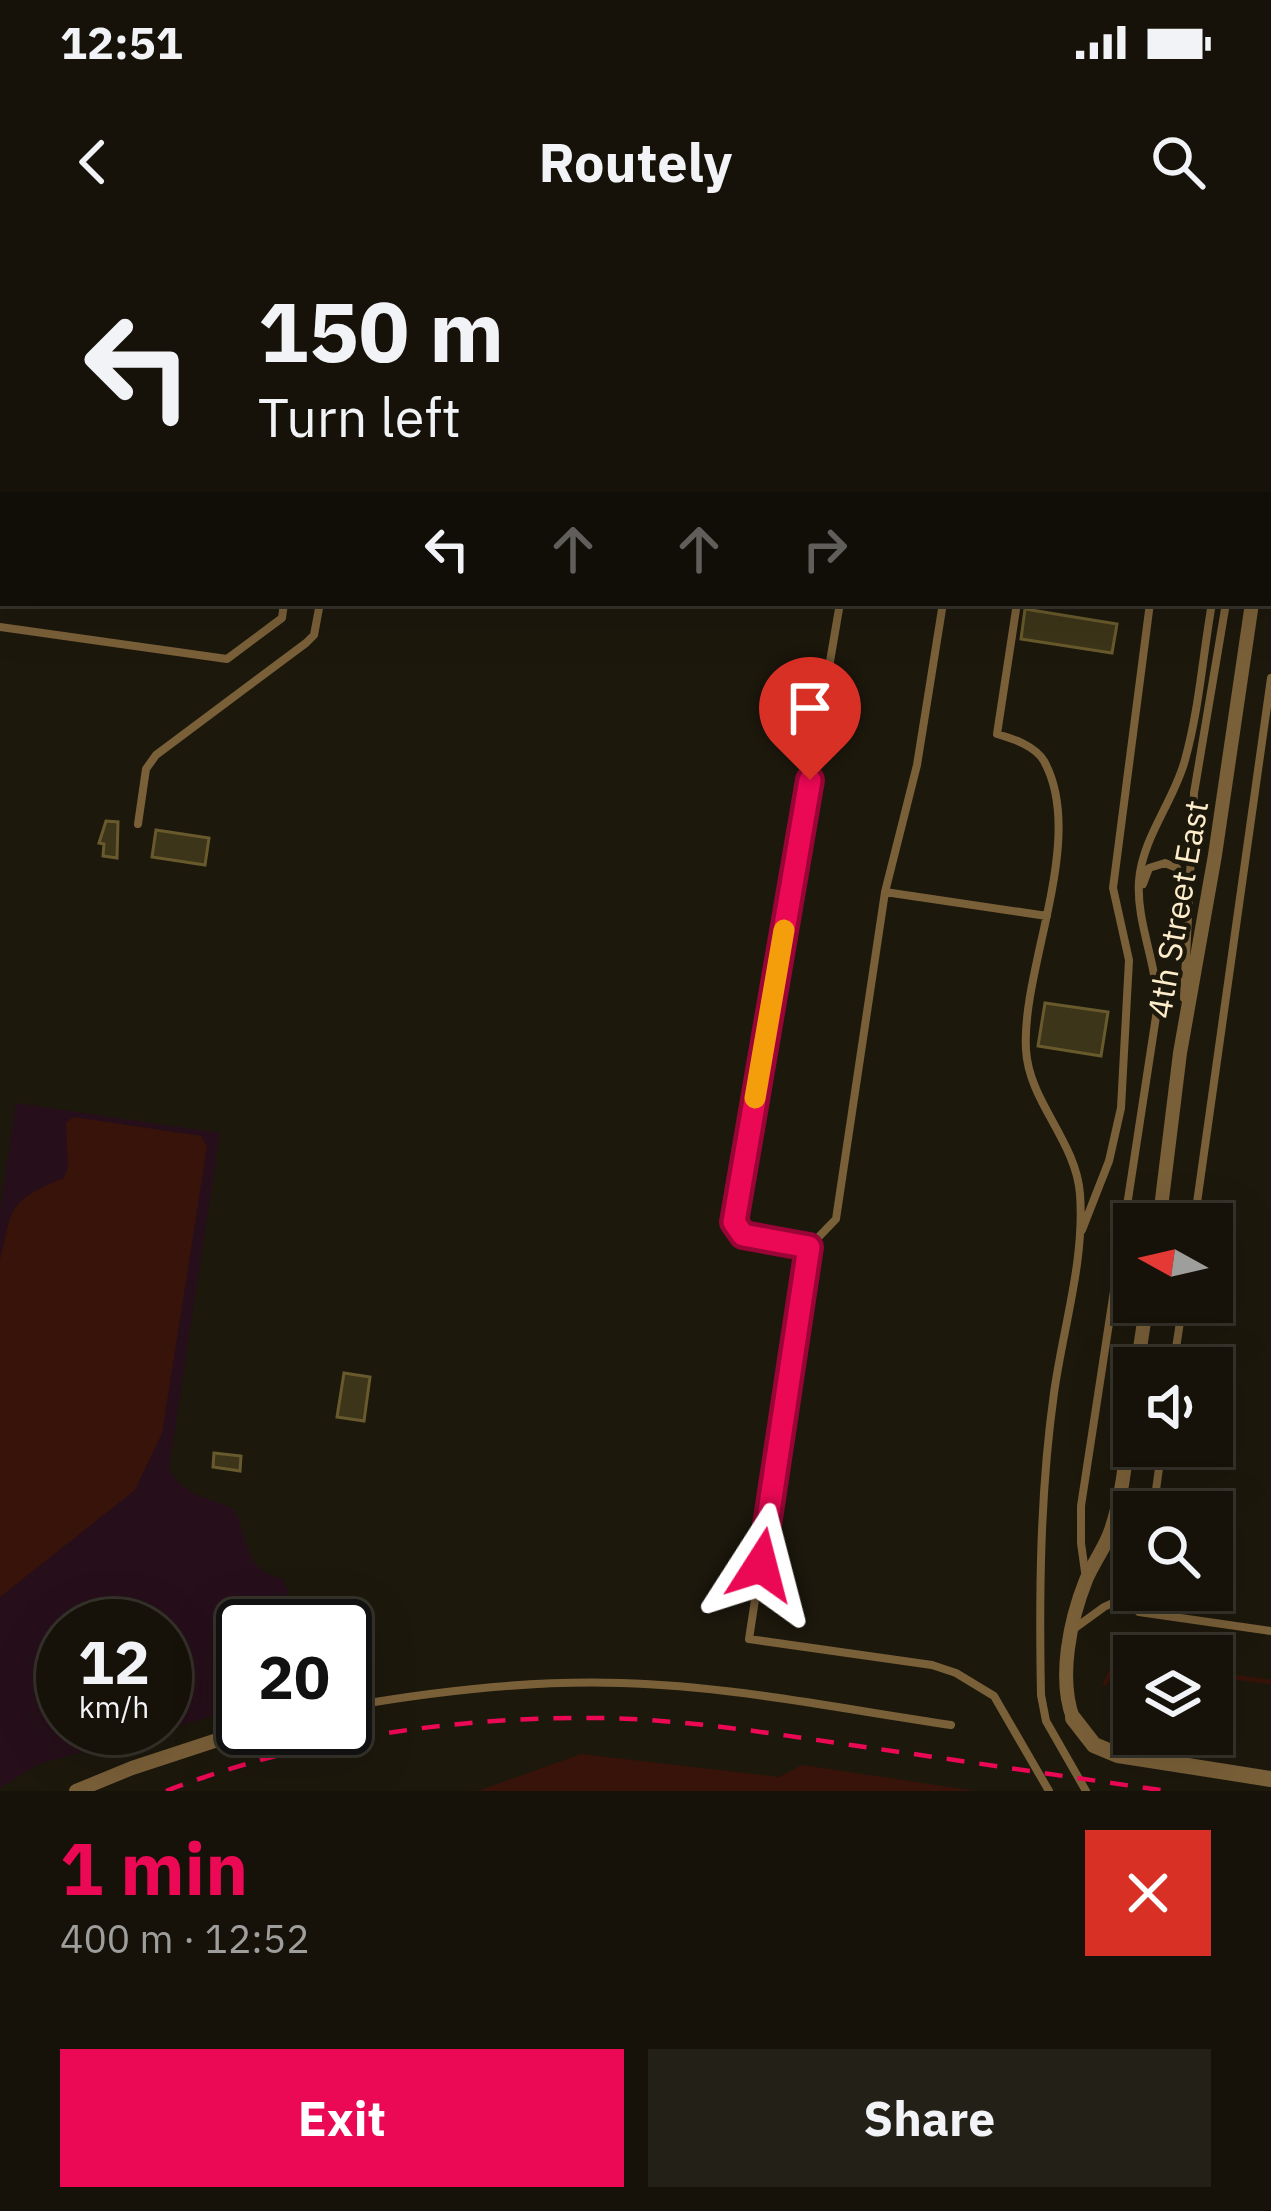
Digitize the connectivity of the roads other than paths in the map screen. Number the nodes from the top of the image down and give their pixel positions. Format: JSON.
{"nodes":[{"id":1,"x":284,"y":606,"type":"edge"},
{"id":2,"x":319,"y":606,"type":"edge"},
{"id":3,"x":839,"y":606,"type":"edge"},
{"id":4,"x":943,"y":606,"type":"edge"},
{"id":5,"x":1017,"y":606,"type":"edge"},
{"id":6,"x":1150,"y":606,"type":"edge"},
{"id":7,"x":1211,"y":606,"type":"edge"},
{"id":8,"x":1225,"y":606,"type":"edge"},
{"id":9,"x":1252,"y":606,"type":"edge"},
{"id":10,"x":0,"y":627,"type":"edge"},
{"id":11,"x":1271,"y":678,"type":"edge"},
{"id":12,"x":138,"y":824,"type":"dead end"},
{"id":13,"x":885,"y":892,"type":"junction"},
{"id":14,"x":1189,"y":899,"type":"junction"},
{"id":15,"x":1139,"y":902,"type":"junction"},
{"id":16,"x":1048,"y":916,"type":"junction"},
{"id":17,"x":1180,"y":1053,"type":"junction"},
{"id":18,"x":1162,"y":1203,"type":"edge"},
{"id":19,"x":1197,"y":1203,"type":"edge"},
{"id":20,"x":1080,"y":1237,"type":"junction"},
{"id":21,"x":809,"y":1247,"type":"junction"},
{"id":22,"x":1122,"y":1467,"type":"edge"},
{"id":23,"x":1087,"y":1578,"type":"junction"},
{"id":24,"x":1113,"y":1603,"type":"edge"},
{"id":25,"x":1139,"y":1611,"type":"edge"},
{"id":26,"x":1073,"y":1629,"type":"junction"},
{"id":27,"x":1271,"y":1631,"type":"edge"},
{"id":28,"x":372,"y":1703,"type":"edge"},
{"id":29,"x":1073,"y":1718,"type":"joint"},
{"id":30,"x":951,"y":1725,"type":"dead end"},
{"id":31,"x":216,"y":1741,"type":"edge"},
{"id":32,"x":1271,"y":1779,"type":"edge"},
{"id":33,"x":76,"y":1791,"type":"edge"},
{"id":34,"x":1048,"y":1791,"type":"edge"},
{"id":35,"x":1085,"y":1791,"type":"edge"}],
"edges":[{"from":1,"to":10,"type":"lane"},
{"from":2,"to":12,"type":"lane"},
{"from":3,"to":21,"type":"lane"},
{"from":4,"to":13,"type":"lane"},
{"from":5,"to":16,"type":"lane"},
{"from":6,"to":20,"type":"lane"},
{"from":7,"to":15,"type":"lane"},
{"from":8,"to":14,"type":"lane"},
{"from":9,"to":17,"type":"street","name":"4th Street East"},
{"from":11,"to":19,"type":"lane"},
{"from":13,"to":16,"type":"lane"},
{"from":13,"to":21,"type":"lane"},
{"from":14,"to":15,"type":"lane"},
{"from":14,"to":17,"type":"lane"},
{"from":15,"to":23,"type":"lane"},
{"from":16,"to":20,"type":"lane"},
{"from":17,"to":18,"type":"street","name":"4th Street East"},
{"from":20,"to":35,"type":"lane"},
{"from":21,"to":34,"type":"lane"},
{"from":22,"to":23,"type":"street"},
{"from":23,"to":26,"type":"street"},
{"from":24,"to":26,"type":"lane"},
{"from":25,"to":27,"type":"lane"},
{"from":26,"to":29,"type":"street"},
{"from":28,"to":30,"type":"lane"},
{"from":29,"to":32,"type":"street"},
{"from":31,"to":33,"type":"street"}]}
